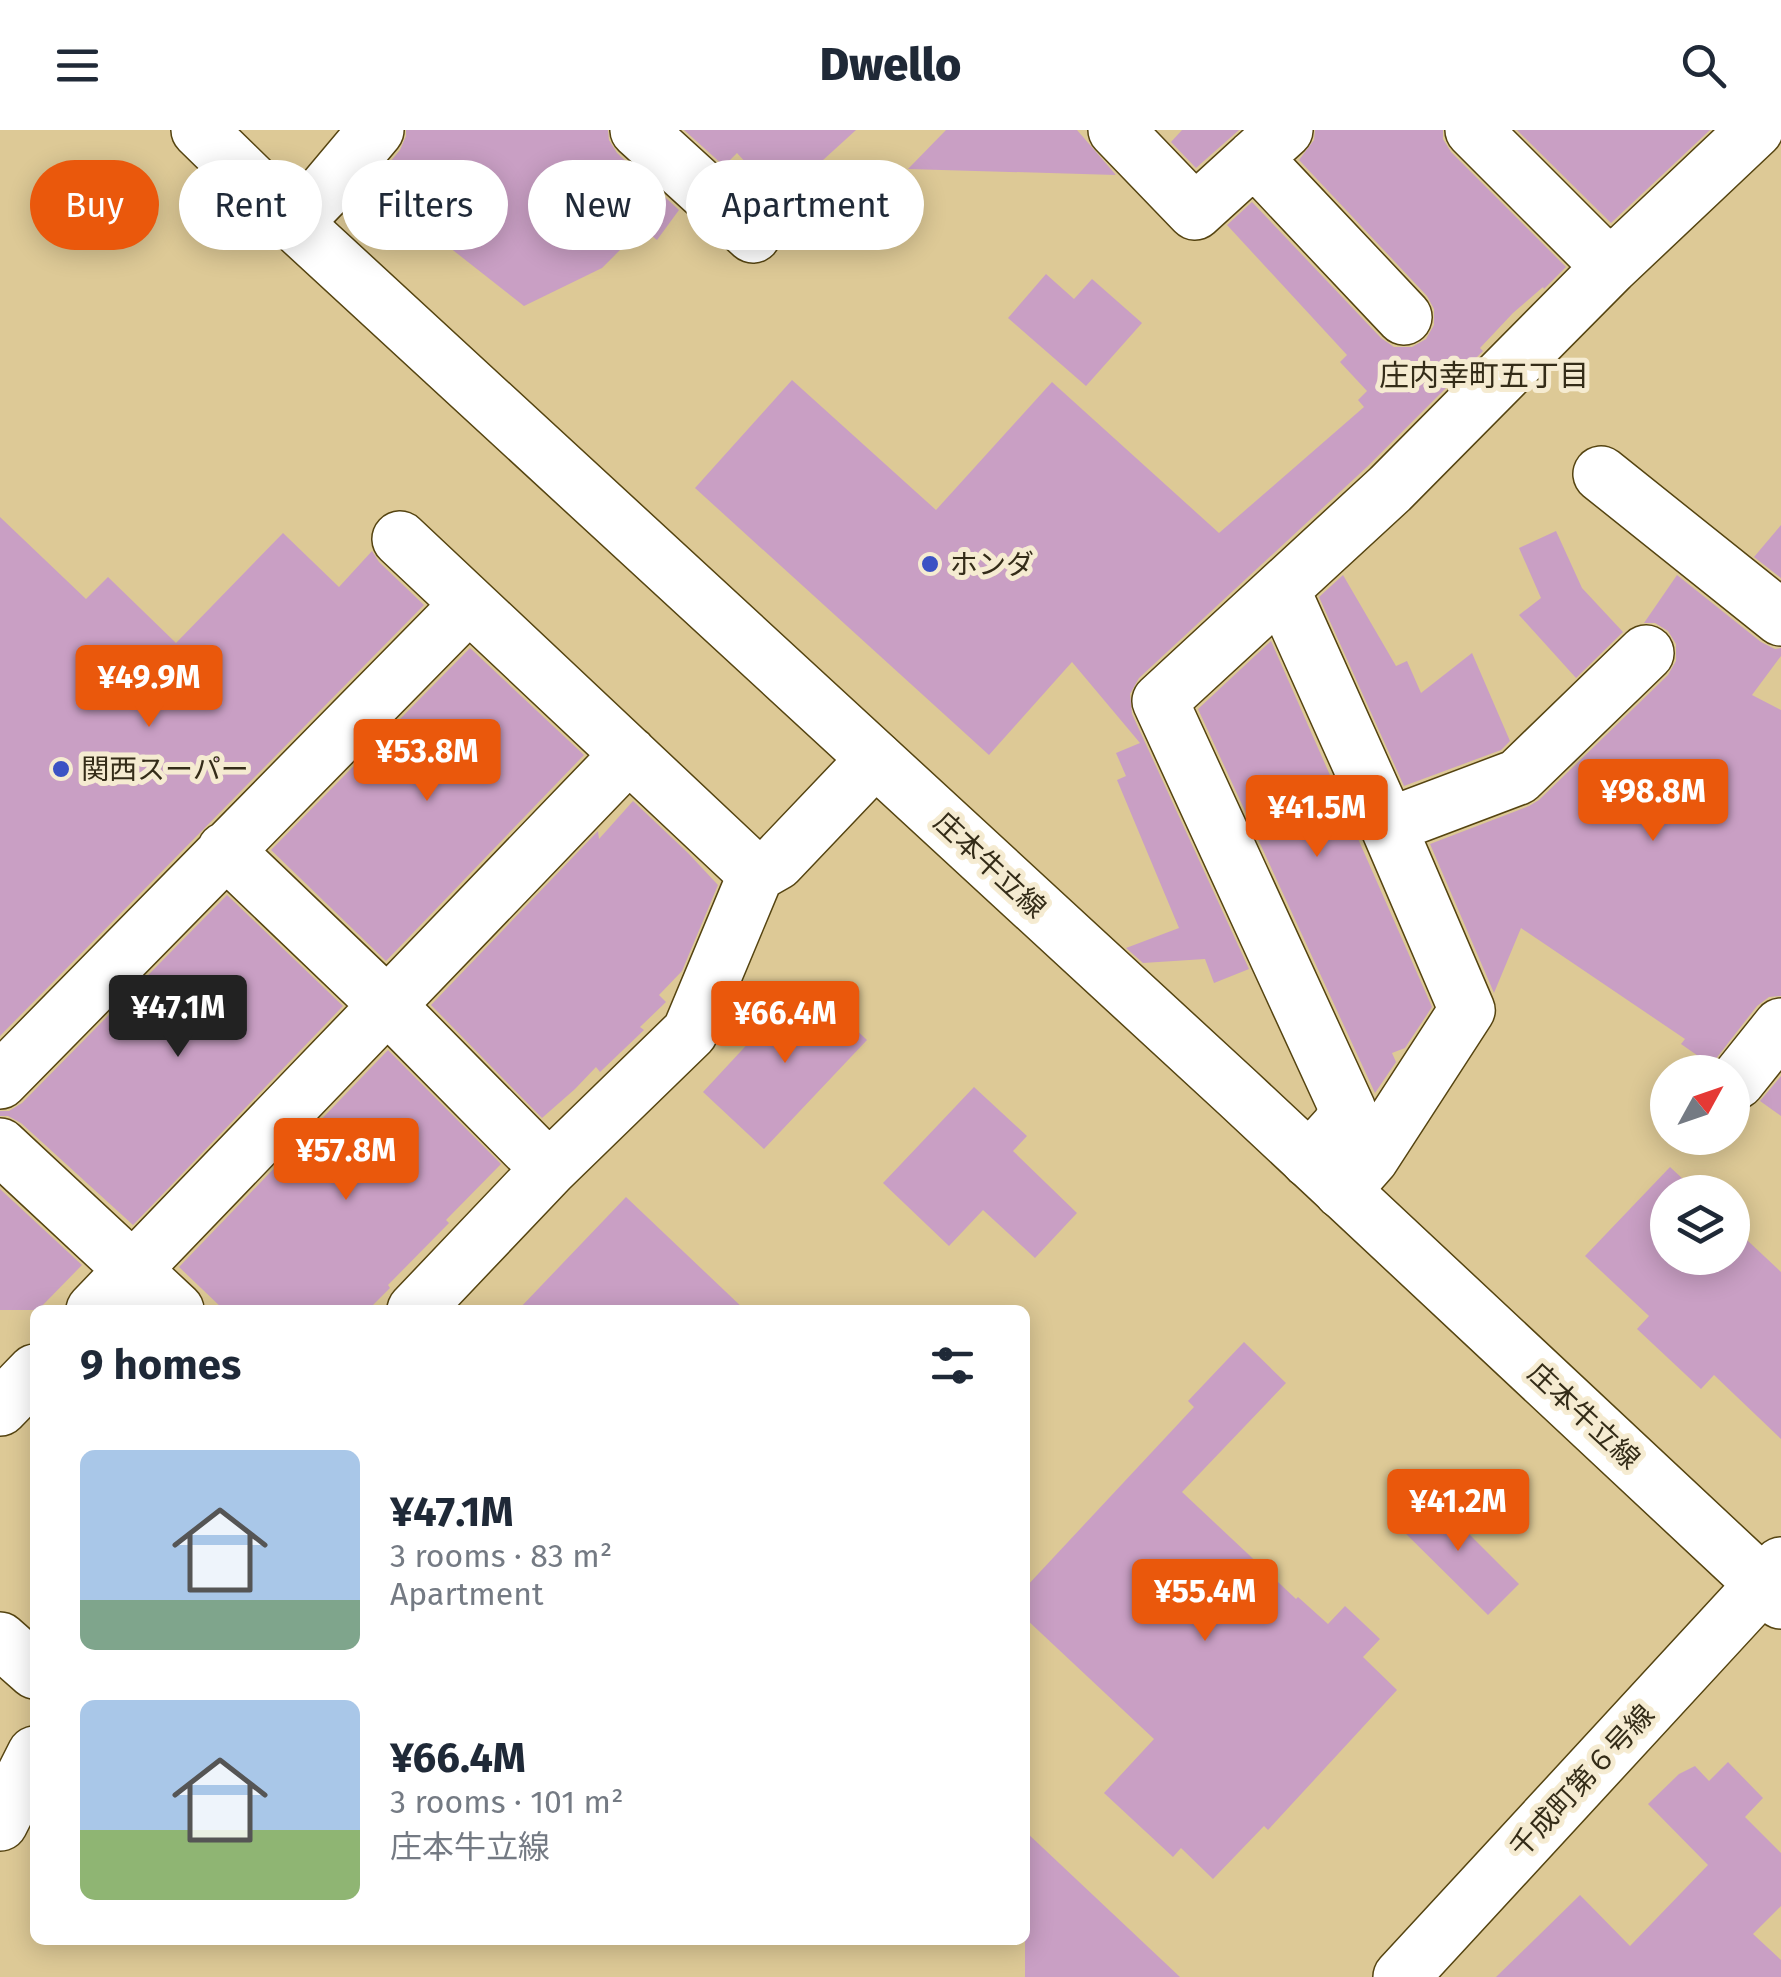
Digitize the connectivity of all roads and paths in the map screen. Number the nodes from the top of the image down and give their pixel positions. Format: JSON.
{"nodes":[{"id":1,"x":199,"y":130,"type":"edge"},
{"id":2,"x":376,"y":130,"type":"edge"},
{"id":3,"x":638,"y":130,"type":"edge"},
{"id":4,"x":1116,"y":130,"type":"edge"},
{"id":5,"x":1473,"y":130,"type":"edge"},
{"id":6,"x":1755,"y":130,"type":"edge"},
{"id":7,"x":1270,"y":144,"type":"edge"},
{"id":8,"x":230,"y":160,"type":"edge"},
{"id":9,"x":686,"y":174,"type":"edge"},
{"id":10,"x":322,"y":194,"type":"edge"},
{"id":11,"x":322,"y":249,"type":"edge"},
{"id":12,"x":1610,"y":267,"type":"junction"},
{"id":13,"x":1404,"y":317,"type":"dead end"},
{"id":14,"x":1601,"y":474,"type":"dead end"},
{"id":15,"x":400,"y":539,"type":"dead end"},
{"id":16,"x":1282,"y":590,"type":"junction"},
{"id":17,"x":469,"y":604,"type":"junction"},
{"id":18,"x":1781,"y":618,"type":"edge"},
{"id":19,"x":1646,"y":652,"type":"dead end"},
{"id":20,"x":629,"y":754,"type":"junction"},
{"id":21,"x":875,"y":760,"type":"junction"},
{"id":22,"x":1388,"y":826,"type":"junction"},
{"id":23,"x":225,"y":850,"type":"junction"},
{"id":24,"x":756,"y":874,"type":"junction"},
{"id":25,"x":388,"y":1006,"type":"junction"},
{"id":26,"x":1781,"y":1026,"type":"edge"},
{"id":27,"x":1750,"y":1065,"type":"edge"},
{"id":28,"x":0,"y":1081,"type":"edge"},
{"id":29,"x":0,"y":1146,"type":"edge"},
{"id":30,"x":549,"y":1169,"type":"junction"},
{"id":31,"x":1325,"y":1176,"type":"junction"},
{"id":32,"x":132,"y":1271,"type":"junction"},
{"id":33,"x":99,"y":1305,"type":"edge"},
{"id":34,"x":170,"y":1305,"type":"edge"},
{"id":35,"x":420,"y":1305,"type":"edge"},
{"id":36,"x":30,"y":1377,"type":"edge"},
{"id":37,"x":0,"y":1408,"type":"edge"},
{"id":38,"x":1775,"y":1583,"type":"edge"},
{"id":39,"x":0,"y":1640,"type":"edge"},
{"id":40,"x":30,"y":1667,"type":"edge"},
{"id":41,"x":30,"y":1764,"type":"edge"},
{"id":42,"x":0,"y":1823,"type":"edge"},
{"id":43,"x":1401,"y":1977,"type":"edge"}],
"edges":[{"from":1,"to":8,"type":"street","name":"庄本牛立線"},
{"from":2,"to":10,"type":"street"},
{"from":3,"to":9,"type":"street"},
{"from":4,"to":7,"type":"street"},
{"from":5,"to":12,"type":"street"},
{"from":6,"to":12,"type":"street"},
{"from":7,"to":13,"type":"street"},
{"from":11,"to":21,"type":"street","name":"庄本牛立線"},
{"from":12,"to":16,"type":"street"},
{"from":14,"to":18,"type":"street"},
{"from":15,"to":17,"type":"street"},
{"from":16,"to":22,"type":"street"},
{"from":16,"to":31,"type":"street"},
{"from":17,"to":20,"type":"street"},
{"from":17,"to":23,"type":"street"},
{"from":19,"to":22,"type":"street"},
{"from":20,"to":24,"type":"street"},
{"from":20,"to":25,"type":"street"},
{"from":21,"to":24,"type":"street"},
{"from":21,"to":31,"type":"street","name":"庄本牛立線"},
{"from":22,"to":31,"type":"street"},
{"from":23,"to":25,"type":"street"},
{"from":23,"to":28,"type":"street"},
{"from":24,"to":30,"type":"street"},
{"from":25,"to":30,"type":"street"},
{"from":25,"to":32,"type":"street"},
{"from":26,"to":27,"type":"street"},
{"from":29,"to":32,"type":"street"},
{"from":30,"to":35,"type":"street"},
{"from":31,"to":38,"type":"street","name":"庄本牛立線"},
{"from":32,"to":33,"type":"street"},
{"from":32,"to":34,"type":"street"},
{"from":36,"to":37,"type":"street"},
{"from":38,"to":43,"type":"street","name":"千成町第６号線"},
{"from":39,"to":40,"type":"street"},
{"from":41,"to":42,"type":"street"}]}
